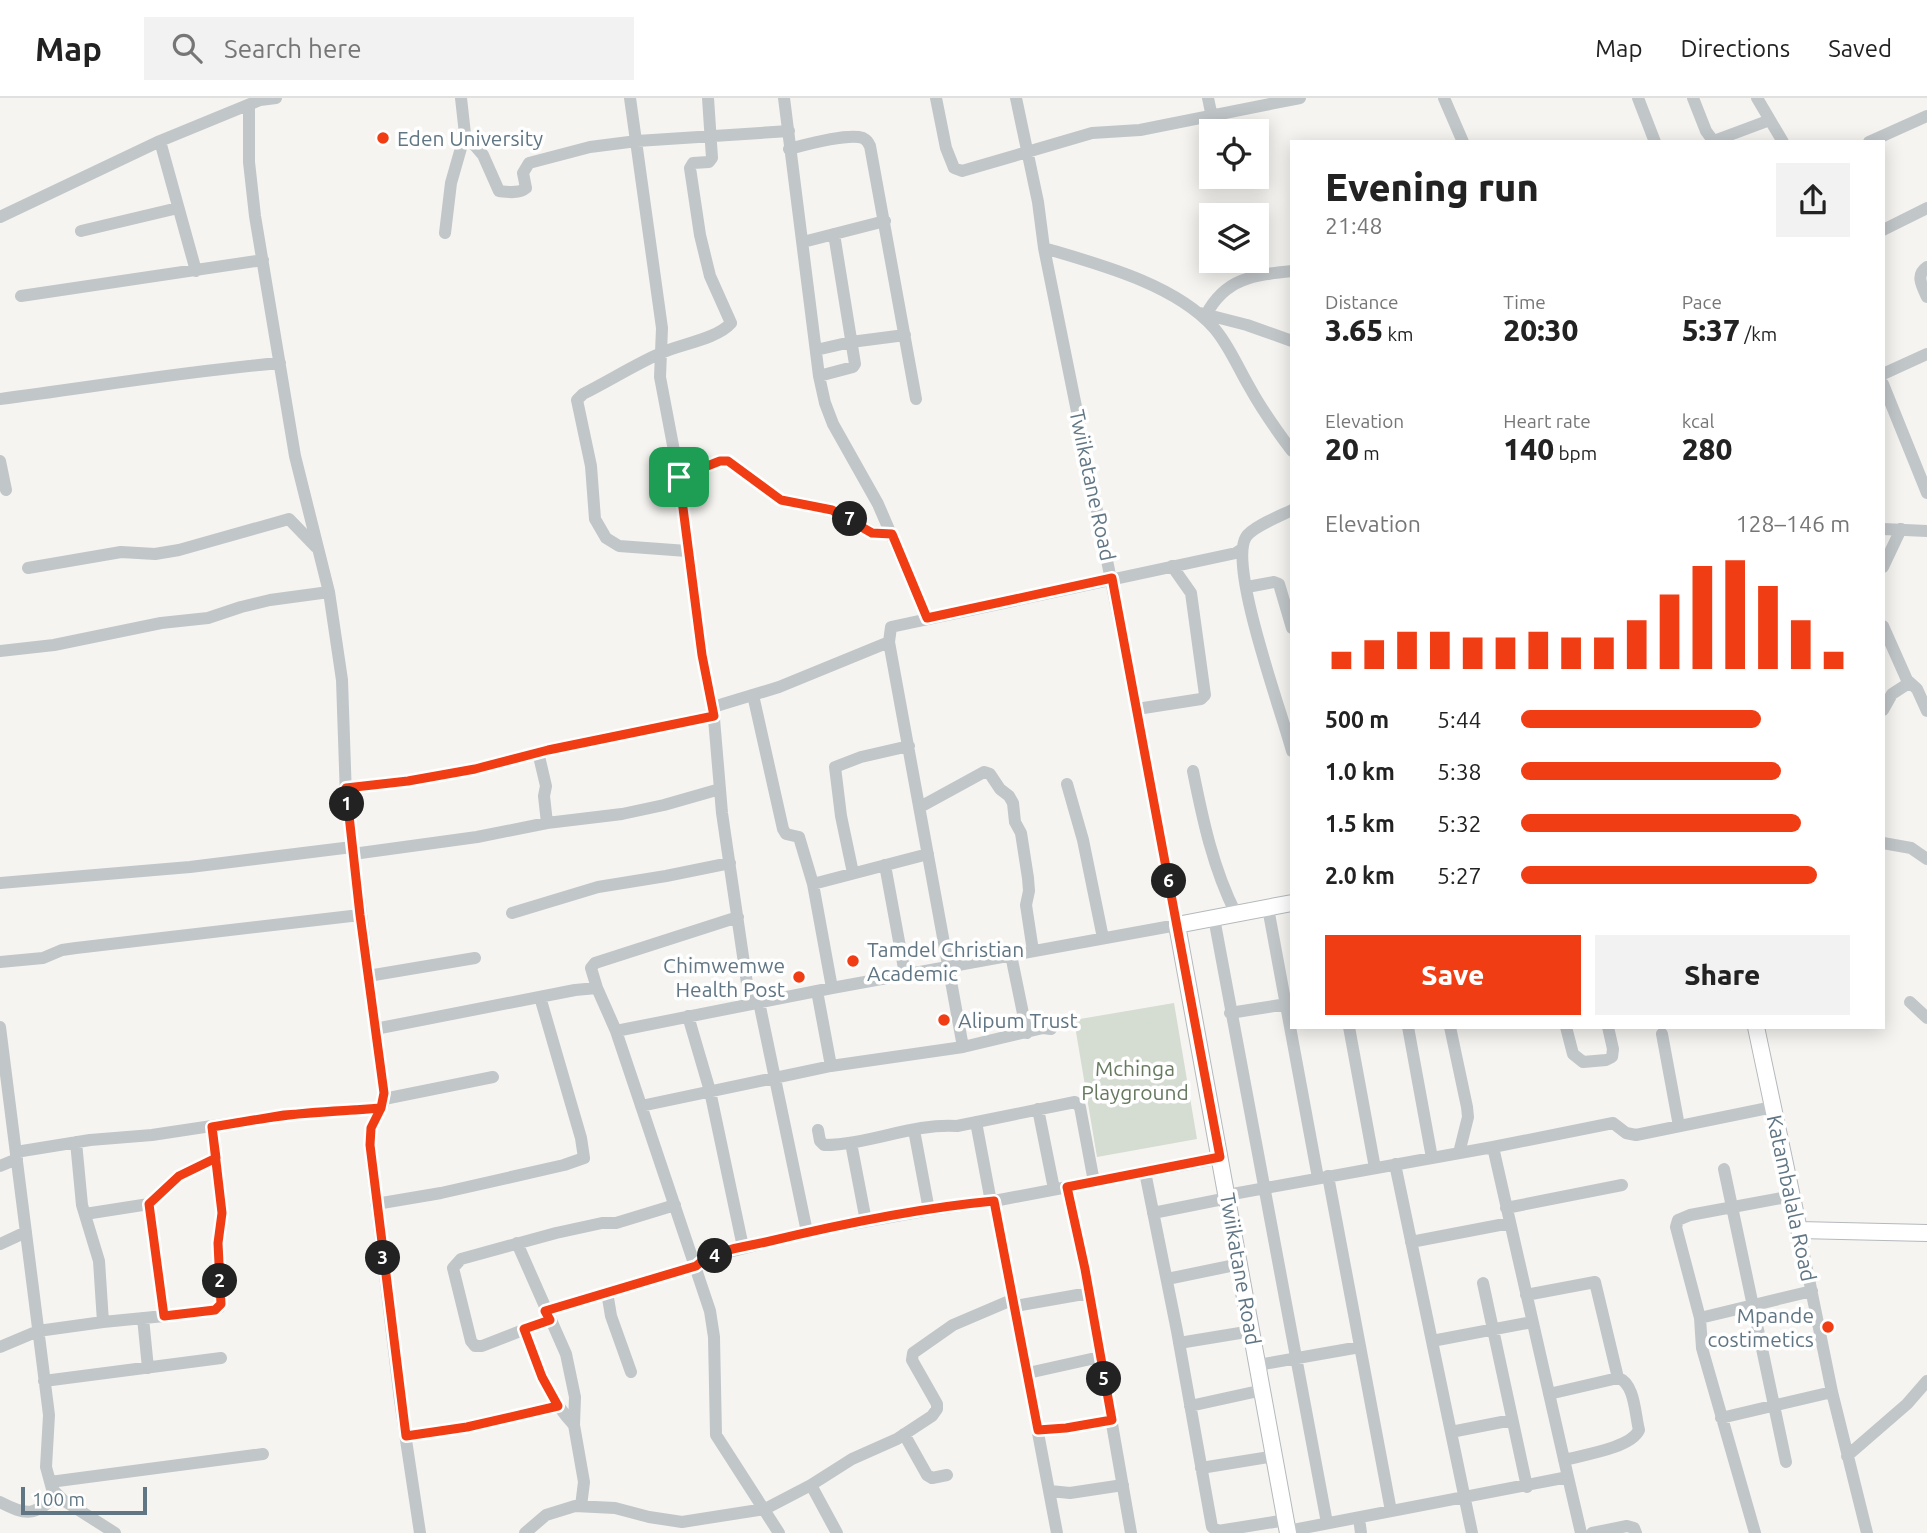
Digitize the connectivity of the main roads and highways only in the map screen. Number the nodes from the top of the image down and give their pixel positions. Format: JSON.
{"nodes":[{"id":1,"x":1290,"y":903,"type":"edge"},
{"id":2,"x":1756,"y":1029,"type":"edge"},
{"id":3,"x":1927,"y":1233,"type":"edge"},
{"id":4,"x":1287,"y":1528,"type":"edge"}],
"edges":[{"from":1,"to":4,"type":"main road","name":"Twiikatane Road"},
{"from":2,"to":3,"type":"main road","name":"Katambalala Road"}]}
